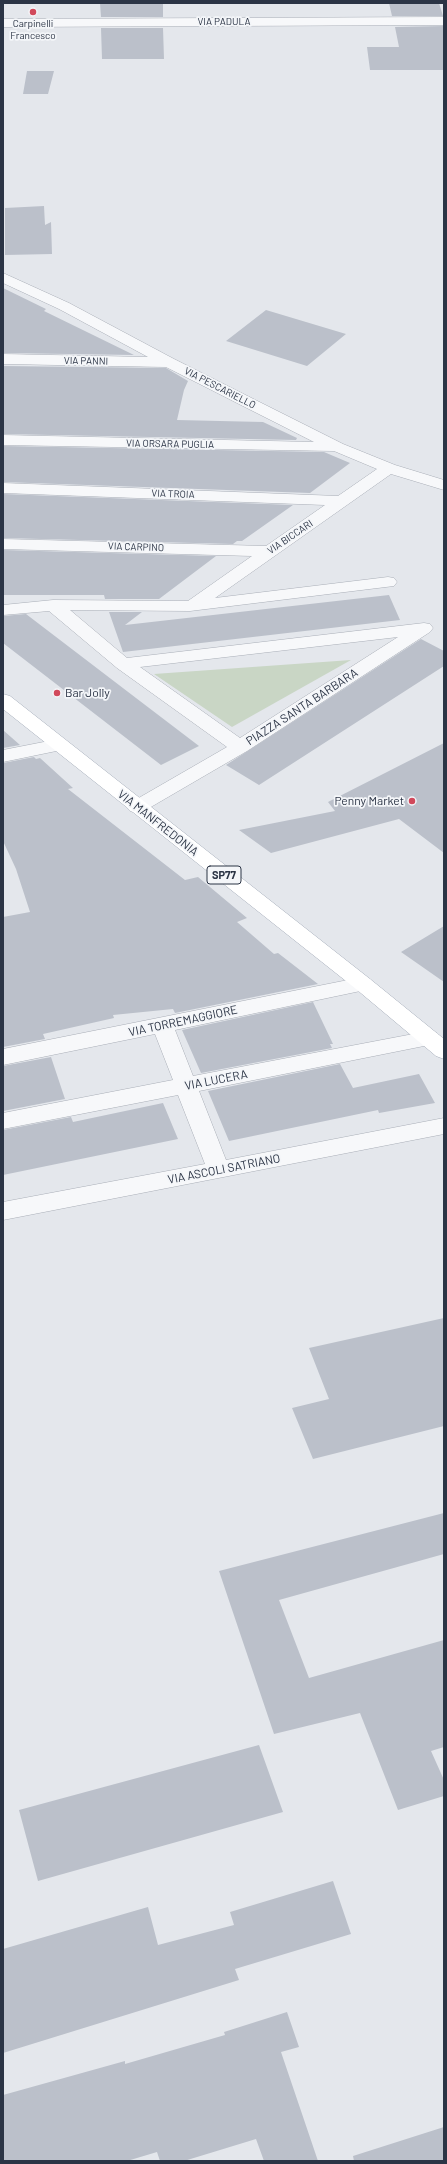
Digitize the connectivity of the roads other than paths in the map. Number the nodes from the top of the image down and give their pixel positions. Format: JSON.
{"nodes":[{"id":1,"x":444,"y":21,"type":"edge"},
{"id":2,"x":3,"y":23,"type":"edge"},
{"id":3,"x":3,"y":277,"type":"edge"},
{"id":4,"x":3,"y":359,"type":"edge"},
{"id":5,"x":169,"y":362,"type":"junction"},
{"id":6,"x":3,"y":440,"type":"edge"},
{"id":7,"x":337,"y":447,"type":"junction"},
{"id":8,"x":389,"y":468,"type":"junction"},
{"id":9,"x":444,"y":485,"type":"edge"},
{"id":10,"x":3,"y":488,"type":"edge"},
{"id":11,"x":343,"y":501,"type":"junction"},
{"id":12,"x":3,"y":544,"type":"edge"},
{"id":13,"x":269,"y":551,"type":"junction"},
{"id":14,"x":388,"y":582,"type":"dead end"},
{"id":15,"x":53,"y":605,"type":"junction"},
{"id":16,"x":190,"y":606,"type":"junction"},
{"id":17,"x":3,"y":610,"type":"edge"},
{"id":18,"x":124,"y":664,"type":"junction"},
{"id":19,"x":3,"y":700,"type":"edge"},
{"id":20,"x":59,"y":745,"type":"junction"},
{"id":21,"x":240,"y":747,"type":"junction"},
{"id":22,"x":3,"y":756,"type":"edge"},
{"id":23,"x":137,"y":807,"type":"junction"},
{"id":24,"x":363,"y":984,"type":"junction"},
{"id":25,"x":162,"y":1025,"type":"junction"},
{"id":26,"x":436,"y":1044,"type":"edge"},
{"id":27,"x":3,"y":1057,"type":"edge"},
{"id":28,"x":186,"y":1085,"type":"junction"},
{"id":29,"x":3,"y":1121,"type":"edge"},
{"id":30,"x":444,"y":1126,"type":"edge"},
{"id":31,"x":219,"y":1170,"type":"junction"},
{"id":32,"x":3,"y":1212,"type":"edge"}],
"edges":[{"from":1,"to":2,"type":"street","name":"VIA PADULA"},
{"from":3,"to":5,"type":"street","name":"VIA PESCARIELLO"},
{"from":4,"to":5,"type":"street","name":"VIA PANNI"},
{"from":5,"to":7,"type":"street","name":"VIA PESCARIELLO"},
{"from":6,"to":7,"type":"street","name":"VIA ORSARA PUGLIA"},
{"from":7,"to":8,"type":"street","name":"VIA PESCARIELLO"},
{"from":8,"to":9,"type":"street","name":"VIA PESCARIELLO"},
{"from":8,"to":11,"type":"street","name":"VIA BICCARI"},
{"from":10,"to":11,"type":"street","name":"VIA TROIA"},
{"from":11,"to":13,"type":"street","name":"VIA BICCARI"},
{"from":12,"to":13,"type":"street","name":"VIA CARPINO"},
{"from":13,"to":16,"type":"street","name":"VIA BICCARI"},
{"from":14,"to":16,"type":"street"},
{"from":15,"to":16,"type":"street"},
{"from":15,"to":17,"type":"street"},
{"from":15,"to":18,"type":"street","name":"PIAZZA SANTA BARBARA"},
{"from":18,"to":21,"type":"street","name":"PIAZZA SANTA BARBARA"},
{"from":18,"to":21,"type":"street","name":"PIAZZA SANTA BARBARA"},
{"from":19,"to":20,"type":"main road","name":"VIA MANFREDONIA","number":"SP77"},
{"from":20,"to":22,"type":"street"},
{"from":20,"to":23,"type":"main road","name":"VIA MANFREDONIA","number":"SP77"},
{"from":21,"to":23,"type":"street"},
{"from":23,"to":24,"type":"main road","name":"VIA MANFREDONIA","number":"SP77"},
{"from":24,"to":25,"type":"street","name":"VIA TORREMAGGIORE"},
{"from":24,"to":26,"type":"main road","name":"VIA MANFREDONIA","number":"SP77"},
{"from":25,"to":27,"type":"street","name":"VIA TORREMAGGIORE"},
{"from":25,"to":28,"type":"street"},
{"from":26,"to":28,"type":"street","name":"VIA LUCERA"},
{"from":28,"to":29,"type":"street","name":"VIA LUCERA"},
{"from":28,"to":31,"type":"street"},
{"from":30,"to":31,"type":"street","name":"VIA ASCOLI SATRIANO"},
{"from":31,"to":32,"type":"street","name":"VIA ASCOLI SATRIANO"}]}
